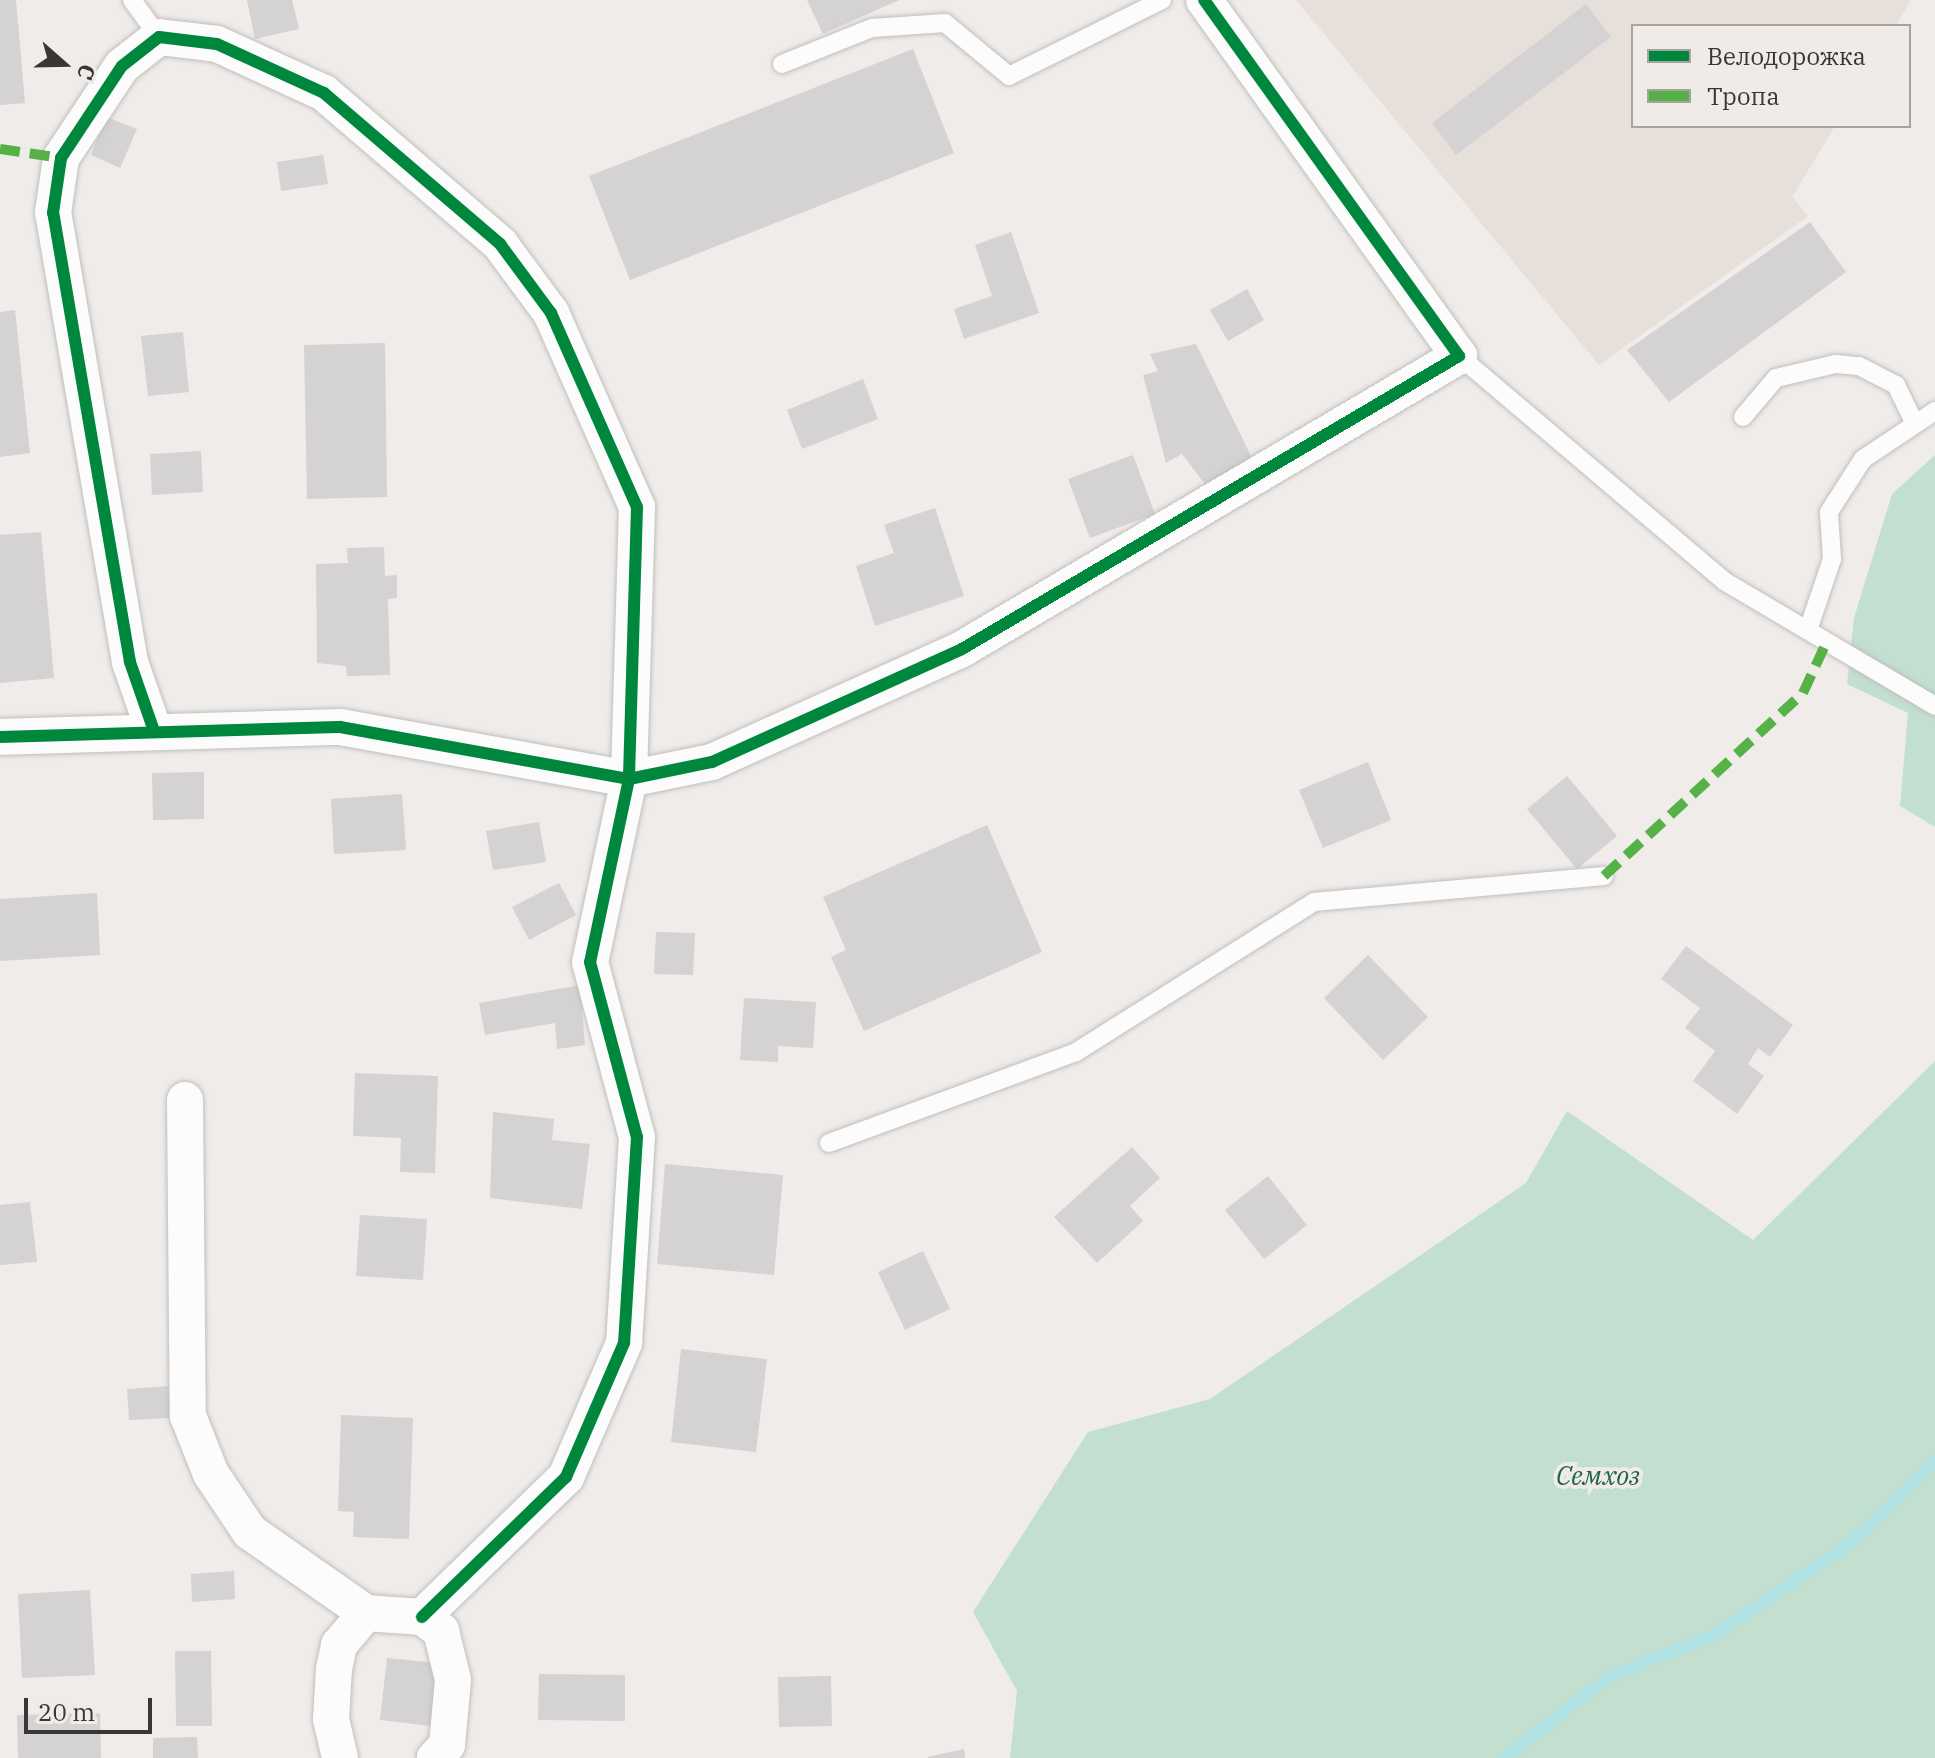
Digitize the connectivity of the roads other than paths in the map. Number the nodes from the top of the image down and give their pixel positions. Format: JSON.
{"nodes":[{"id":1,"x":132,"y":0,"type":"edge"},
{"id":2,"x":1162,"y":0,"type":"edge"},
{"id":3,"x":1204,"y":0,"type":"edge"},
{"id":4,"x":159,"y":37,"type":"junction"},
{"id":5,"x":782,"y":64,"type":"dead end"},
{"id":6,"x":1459,"y":356,"type":"junction"},
{"id":7,"x":1935,"y":411,"type":"edge"},
{"id":8,"x":1743,"y":417,"type":"dead end"},
{"id":9,"x":1915,"y":424,"type":"junction"},
{"id":10,"x":1808,"y":630,"type":"junction"},
{"id":11,"x":1935,"y":706,"type":"edge"},
{"id":12,"x":154,"y":731,"type":"junction"},
{"id":13,"x":0,"y":737,"type":"edge"},
{"id":14,"x":629,"y":779,"type":"junction"},
{"id":15,"x":1604,"y":876,"type":"dead end"},
{"id":16,"x":185,"y":1100,"type":"dead end"},
{"id":17,"x":829,"y":1143,"type":"dead end"},
{"id":18,"x":366,"y":1613,"type":"junction"},
{"id":19,"x":422,"y":1617,"type":"junction"},
{"id":20,"x":443,"y":1754,"type":"edge"},
{"id":21,"x":340,"y":1758,"type":"edge"}],
"edges":[{"from":1,"to":4,"type":"lane"},
{"from":2,"to":5,"type":"lane"},
{"from":3,"to":6,"type":"street"},
{"from":4,"to":12,"type":"street"},
{"from":4,"to":14,"type":"street"},
{"from":6,"to":10,"type":"lane"},
{"from":6,"to":14,"type":"street"},
{"from":7,"to":9,"type":"lane"},
{"from":8,"to":9,"type":"lane"},
{"from":9,"to":10,"type":"lane"},
{"from":10,"to":11,"type":"lane"},
{"from":12,"to":13,"type":"street"},
{"from":12,"to":14,"type":"street"},
{"from":14,"to":19,"type":"street"},
{"from":15,"to":17,"type":"lane"},
{"from":16,"to":18,"type":"street"},
{"from":18,"to":19,"type":"street"},
{"from":18,"to":21,"type":"street"},
{"from":19,"to":20,"type":"street"}]}
